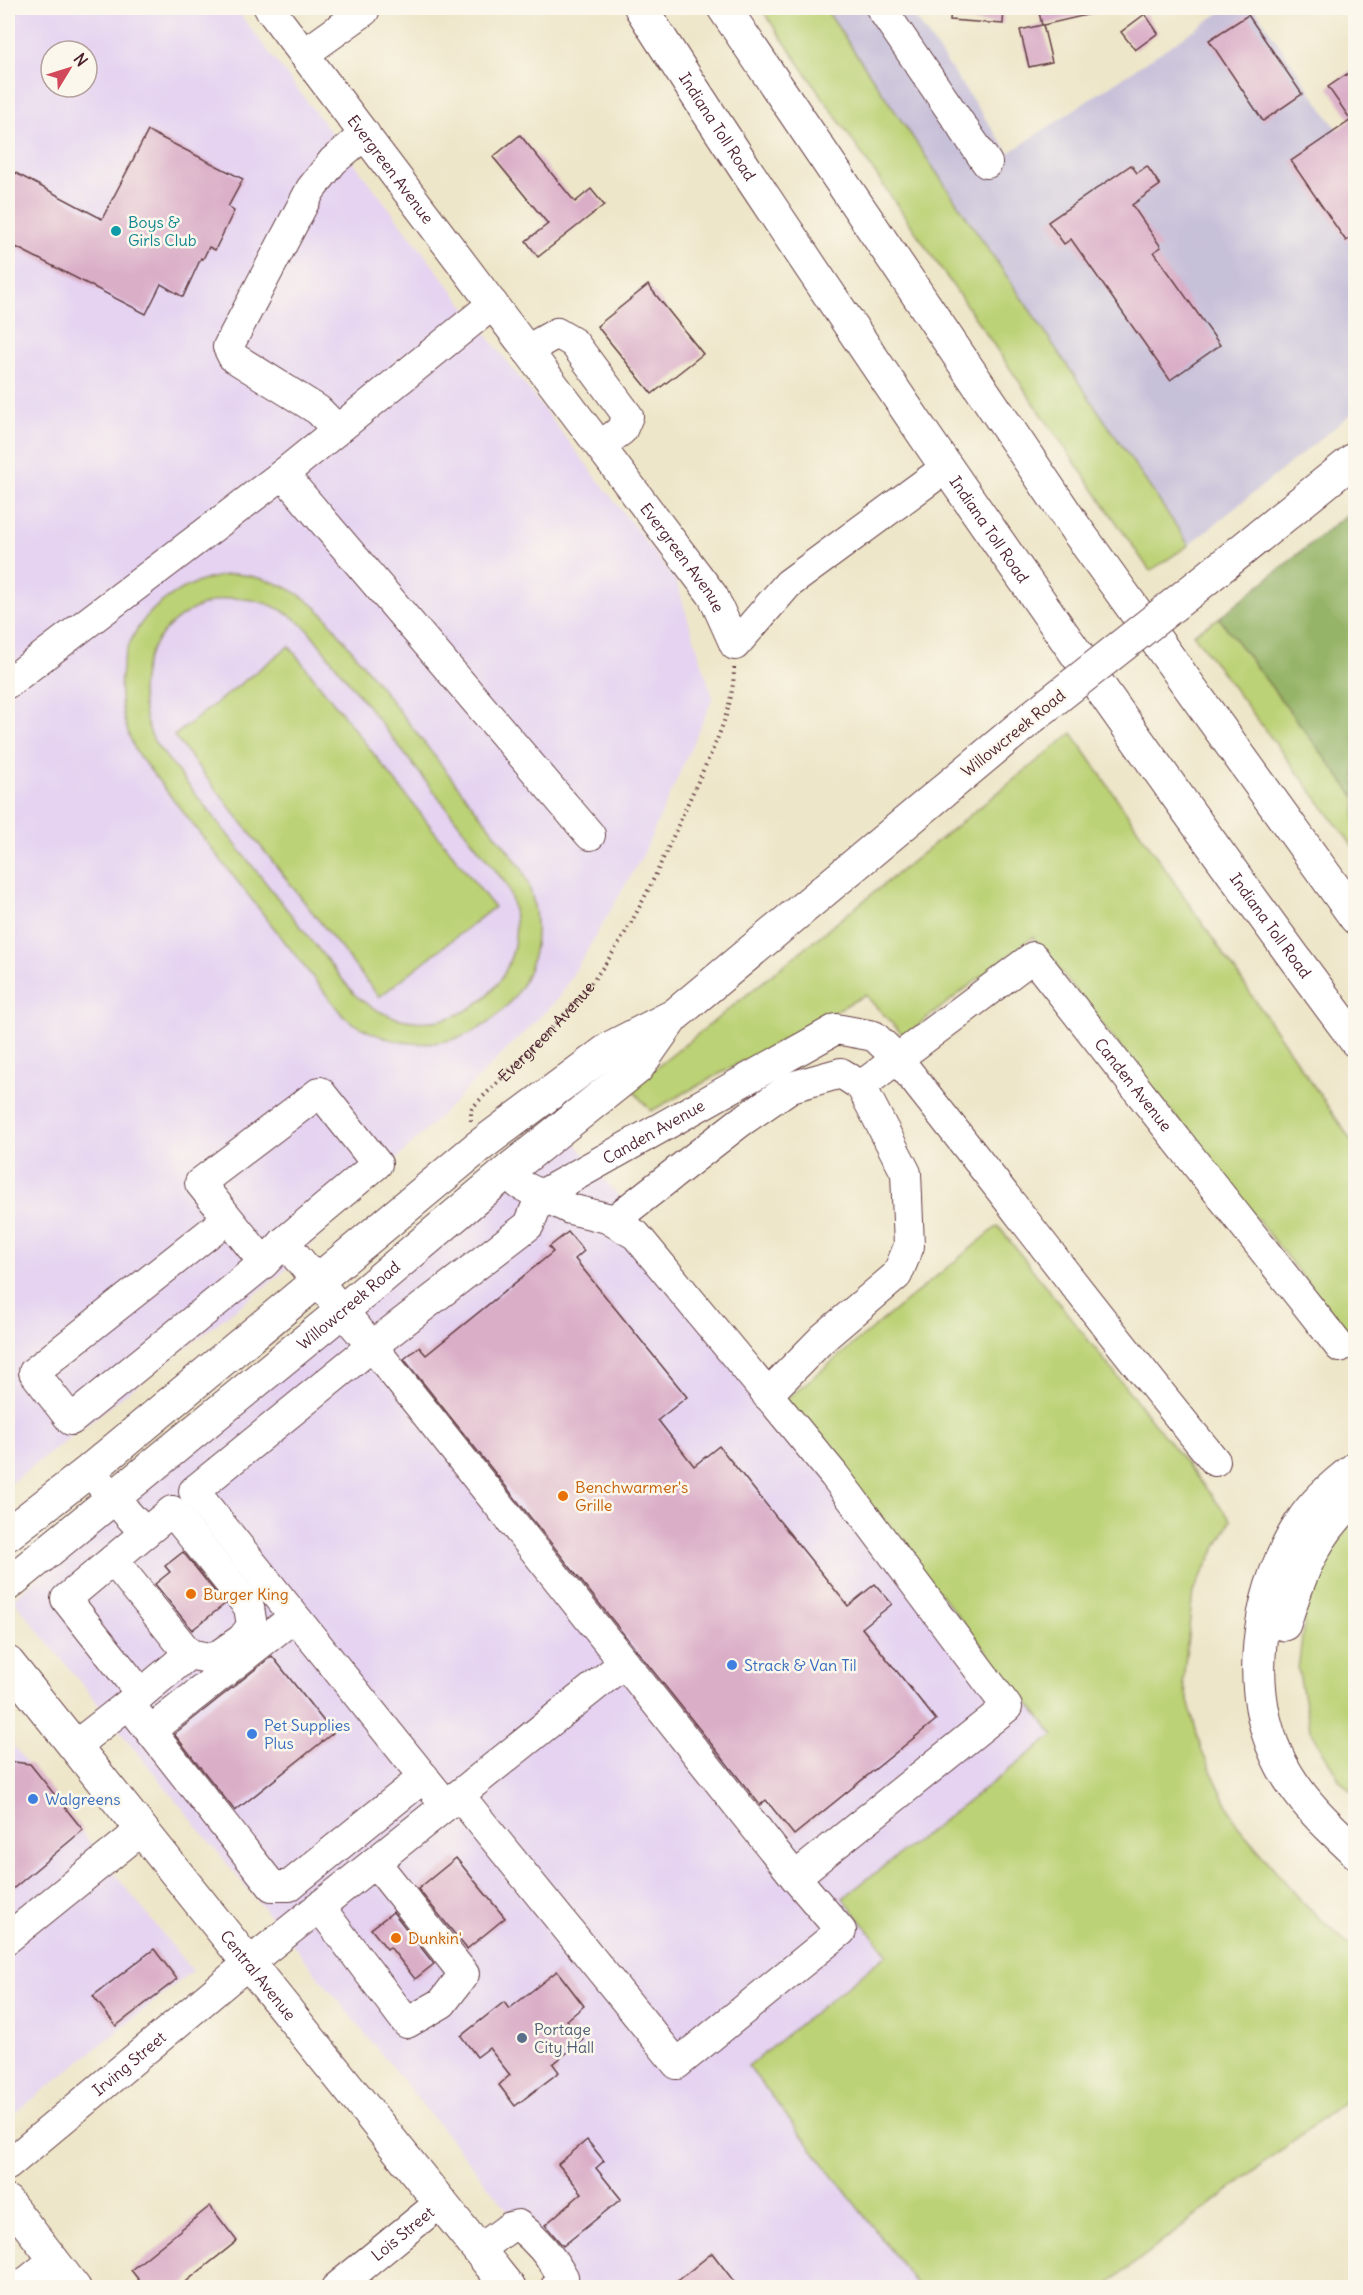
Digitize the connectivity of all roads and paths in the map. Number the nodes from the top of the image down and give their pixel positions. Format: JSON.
{"nodes":[{"id":1,"x":269,"y":8,"type":"edge"},
{"id":2,"x":364,"y":8,"type":"edge"},
{"id":3,"x":641,"y":8,"type":"edge"},
{"id":4,"x":725,"y":8,"type":"edge"},
{"id":5,"x":881,"y":8,"type":"edge"},
{"id":6,"x":304,"y":54,"type":"junction"},
{"id":7,"x":365,"y":134,"type":"junction"},
{"id":8,"x":987,"y":163,"type":"dead end"},
{"id":9,"x":493,"y":304,"type":"junction"},
{"id":10,"x":527,"y":350,"type":"junction"},
{"id":11,"x":337,"y":429,"type":"junction"},
{"id":12,"x":600,"y":447,"type":"junction"},
{"id":13,"x":1356,"y":458,"type":"edge"},
{"id":14,"x":947,"y":467,"type":"junction"},
{"id":15,"x":283,"y":474,"type":"junction"},
{"id":16,"x":735,"y":645,"type":"junction"},
{"id":17,"x":8,"y":683,"type":"edge"},
{"id":18,"x":1264,"y":792,"type":"junction"},
{"id":19,"x":590,"y":835,"type":"dead end"},
{"id":20,"x":1356,"y":883,"type":"edge"},
{"id":21,"x":1356,"y":918,"type":"edge"},
{"id":22,"x":1273,"y":929,"type":"junction"},
{"id":23,"x":675,"y":1015,"type":"junction"},
{"id":24,"x":1356,"y":1041,"type":"edge"},
{"id":25,"x":897,"y":1058,"type":"junction"},
{"id":26,"x":1356,"y":1067,"type":"edge"},
{"id":27,"x":861,"y":1086,"type":"junction"},
{"id":28,"x":478,"y":1147,"type":"junction"},
{"id":29,"x":509,"y":1170,"type":"junction"},
{"id":30,"x":542,"y":1196,"type":"junction"},
{"id":31,"x":227,"y":1219,"type":"junction"},
{"id":32,"x":613,"y":1221,"type":"junction"},
{"id":33,"x":284,"y":1242,"type":"junction"},
{"id":34,"x":264,"y":1263,"type":"junction"},
{"id":35,"x":318,"y":1281,"type":"junction"},
{"id":36,"x":342,"y":1311,"type":"junction"},
{"id":37,"x":372,"y":1346,"type":"junction"},
{"id":38,"x":1340,"y":1347,"type":"dead end"},
{"id":39,"x":767,"y":1395,"type":"junction"},
{"id":40,"x":1215,"y":1461,"type":"dead end"},
{"id":41,"x":1356,"y":1468,"type":"edge"},
{"id":42,"x":88,"y":1471,"type":"junction"},
{"id":43,"x":1356,"y":1498,"type":"edge"},
{"id":44,"x":112,"y":1499,"type":"junction"},
{"id":45,"x":145,"y":1533,"type":"junction"},
{"id":46,"x":8,"y":1534,"type":"edge"},
{"id":47,"x":113,"y":1560,"type":"junction"},
{"id":48,"x":8,"y":1584,"type":"edge"},
{"id":49,"x":294,"y":1617,"type":"junction"},
{"id":50,"x":189,"y":1654,"type":"junction"},
{"id":51,"x":8,"y":1663,"type":"edge"},
{"id":52,"x":624,"y":1663,"type":"junction"},
{"id":53,"x":135,"y":1699,"type":"junction"},
{"id":54,"x":150,"y":1731,"type":"junction"},
{"id":55,"x":76,"y":1745,"type":"junction"},
{"id":56,"x":424,"y":1777,"type":"junction"},
{"id":57,"x":452,"y":1800,"type":"junction"},
{"id":58,"x":1356,"y":1822,"type":"edge"},
{"id":59,"x":143,"y":1829,"type":"junction"},
{"id":60,"x":1356,"y":1852,"type":"edge"},
{"id":61,"x":375,"y":1862,"type":"junction"},
{"id":62,"x":795,"y":1877,"type":"junction"},
{"id":63,"x":319,"y":1906,"type":"junction"},
{"id":64,"x":8,"y":1938,"type":"edge"},
{"id":65,"x":250,"y":1962,"type":"junction"},
{"id":66,"x":8,"y":2165,"type":"edge"},
{"id":67,"x":441,"y":2202,"type":"junction"},
{"id":68,"x":8,"y":2205,"type":"edge"},
{"id":69,"x":479,"y":2250,"type":"junction"},
{"id":70,"x":54,"y":2260,"type":"junction"},
{"id":71,"x":8,"y":2282,"type":"edge"},
{"id":72,"x":12,"y":2288,"type":"edge"},
{"id":73,"x":19,"y":2288,"type":"edge"},
{"id":74,"x":76,"y":2288,"type":"edge"},
{"id":75,"x":336,"y":2288,"type":"edge"},
{"id":76,"x":509,"y":2288,"type":"edge"},
{"id":77,"x":555,"y":2288,"type":"edge"}],
"edges":[{"from":1,"to":6,"type":"street","name":"Evergreen Avenue"},
{"from":2,"to":6,"type":"street"},
{"from":3,"to":14,"type":"main road","name":"Indiana Toll Road"},
{"from":4,"to":18,"type":"main road"},
{"from":5,"to":8,"type":"street"},
{"from":6,"to":7,"type":"street","name":"Evergreen Avenue"},
{"from":7,"to":9,"type":"street","name":"Evergreen Avenue"},
{"from":7,"to":11,"type":"street"},
{"from":9,"to":10,"type":"street","name":"Evergreen Avenue"},
{"from":9,"to":11,"type":"street"},
{"from":10,"to":12,"type":"street","name":"Evergreen Avenue"},
{"from":10,"to":12,"type":"street"},
{"from":11,"to":15,"type":"street"},
{"from":12,"to":16,"type":"street","name":"Evergreen Avenue"},
{"from":13,"to":23,"type":"main road","name":"Willowcreek Road","bridge":true},
{"from":14,"to":16,"type":"street"},
{"from":14,"to":22,"type":"main road","name":"Indiana Toll Road"},
{"from":15,"to":17,"type":"street"},
{"from":15,"to":19,"type":"street"},
{"from":16,"to":28,"type":"path","name":"Evergreen Avenue"},
{"from":18,"to":20,"type":"main road"},
{"from":18,"to":21,"type":"main road"},
{"from":22,"to":24,"type":"main road","name":"Indiana Toll Road"},
{"from":22,"to":26,"type":"main road"},
{"from":23,"to":28,"type":"main road","name":"Willowcreek Road"},
{"from":23,"to":29,"type":"main road","name":"Willowcreek Road"},
{"from":25,"to":27,"type":"street"},
{"from":25,"to":30,"type":"street","name":"Canden Avenue"},
{"from":25,"to":38,"type":"street","name":"Canden Avenue"},
{"from":25,"to":40,"type":"street","name":"Canden Avenue"},
{"from":27,"to":32,"type":"street"},
{"from":27,"to":39,"type":"street"},
{"from":28,"to":35,"type":"main road","name":"Willowcreek Road"},
{"from":29,"to":30,"type":"street"},
{"from":29,"to":36,"type":"main road","name":"Willowcreek Road"},
{"from":30,"to":32,"type":"street"},
{"from":30,"to":37,"type":"street"},
{"from":31,"to":33,"type":"street"},
{"from":31,"to":34,"type":"street"},
{"from":31,"to":34,"type":"street"},
{"from":32,"to":39,"type":"street"},
{"from":33,"to":34,"type":"street"},
{"from":33,"to":35,"type":"street"},
{"from":35,"to":36,"type":"street"},
{"from":35,"to":42,"type":"main road","name":"Willowcreek Road"},
{"from":36,"to":37,"type":"street"},
{"from":36,"to":44,"type":"main road","name":"Willowcreek Road"},
{"from":37,"to":49,"type":"street"},
{"from":37,"to":52,"type":"street"},
{"from":39,"to":62,"type":"street"},
{"from":41,"to":60,"type":"main road"},
{"from":42,"to":44,"type":"street"},
{"from":42,"to":46,"type":"main road","name":"Willowcreek Road"},
{"from":43,"to":58,"type":"main road"},
{"from":44,"to":45,"type":"street"},
{"from":44,"to":48,"type":"main road","name":"Willowcreek Road"},
{"from":45,"to":47,"type":"street"},
{"from":45,"to":50,"type":"street"},
{"from":47,"to":50,"type":"street"},
{"from":47,"to":53,"type":"street"},
{"from":49,"to":54,"type":"street"},
{"from":49,"to":56,"type":"street"},
{"from":50,"to":53,"type":"street"},
{"from":51,"to":55,"type":"main road","name":"Central Avenue"},
{"from":52,"to":57,"type":"street","name":"Irving Street"},
{"from":52,"to":62,"type":"street"},
{"from":53,"to":54,"type":"street"},
{"from":53,"to":55,"type":"street"},
{"from":54,"to":56,"type":"street"},
{"from":55,"to":59,"type":"main road","name":"Central Avenue"},
{"from":56,"to":57,"type":"street"},
{"from":57,"to":61,"type":"street","name":"Irving Street"},
{"from":57,"to":62,"type":"street"},
{"from":59,"to":64,"type":"street"},
{"from":59,"to":65,"type":"main road","name":"Central Avenue"},
{"from":61,"to":63,"type":"street","name":"Irving Street"},
{"from":61,"to":63,"type":"street"},
{"from":63,"to":65,"type":"street","name":"Irving Street"},
{"from":65,"to":66,"type":"street","name":"Irving Street"},
{"from":65,"to":67,"type":"main road","name":"Central Avenue"},
{"from":67,"to":69,"type":"main road","name":"Central Avenue"},
{"from":67,"to":75,"type":"street","name":"Lois Street"},
{"from":68,"to":70,"type":"street"},
{"from":69,"to":76,"type":"main road","name":"Central Avenue"},
{"from":69,"to":77,"type":"street"},
{"from":70,"to":73,"type":"street"},
{"from":70,"to":74,"type":"street"},
{"from":71,"to":72,"type":"street"}]}
